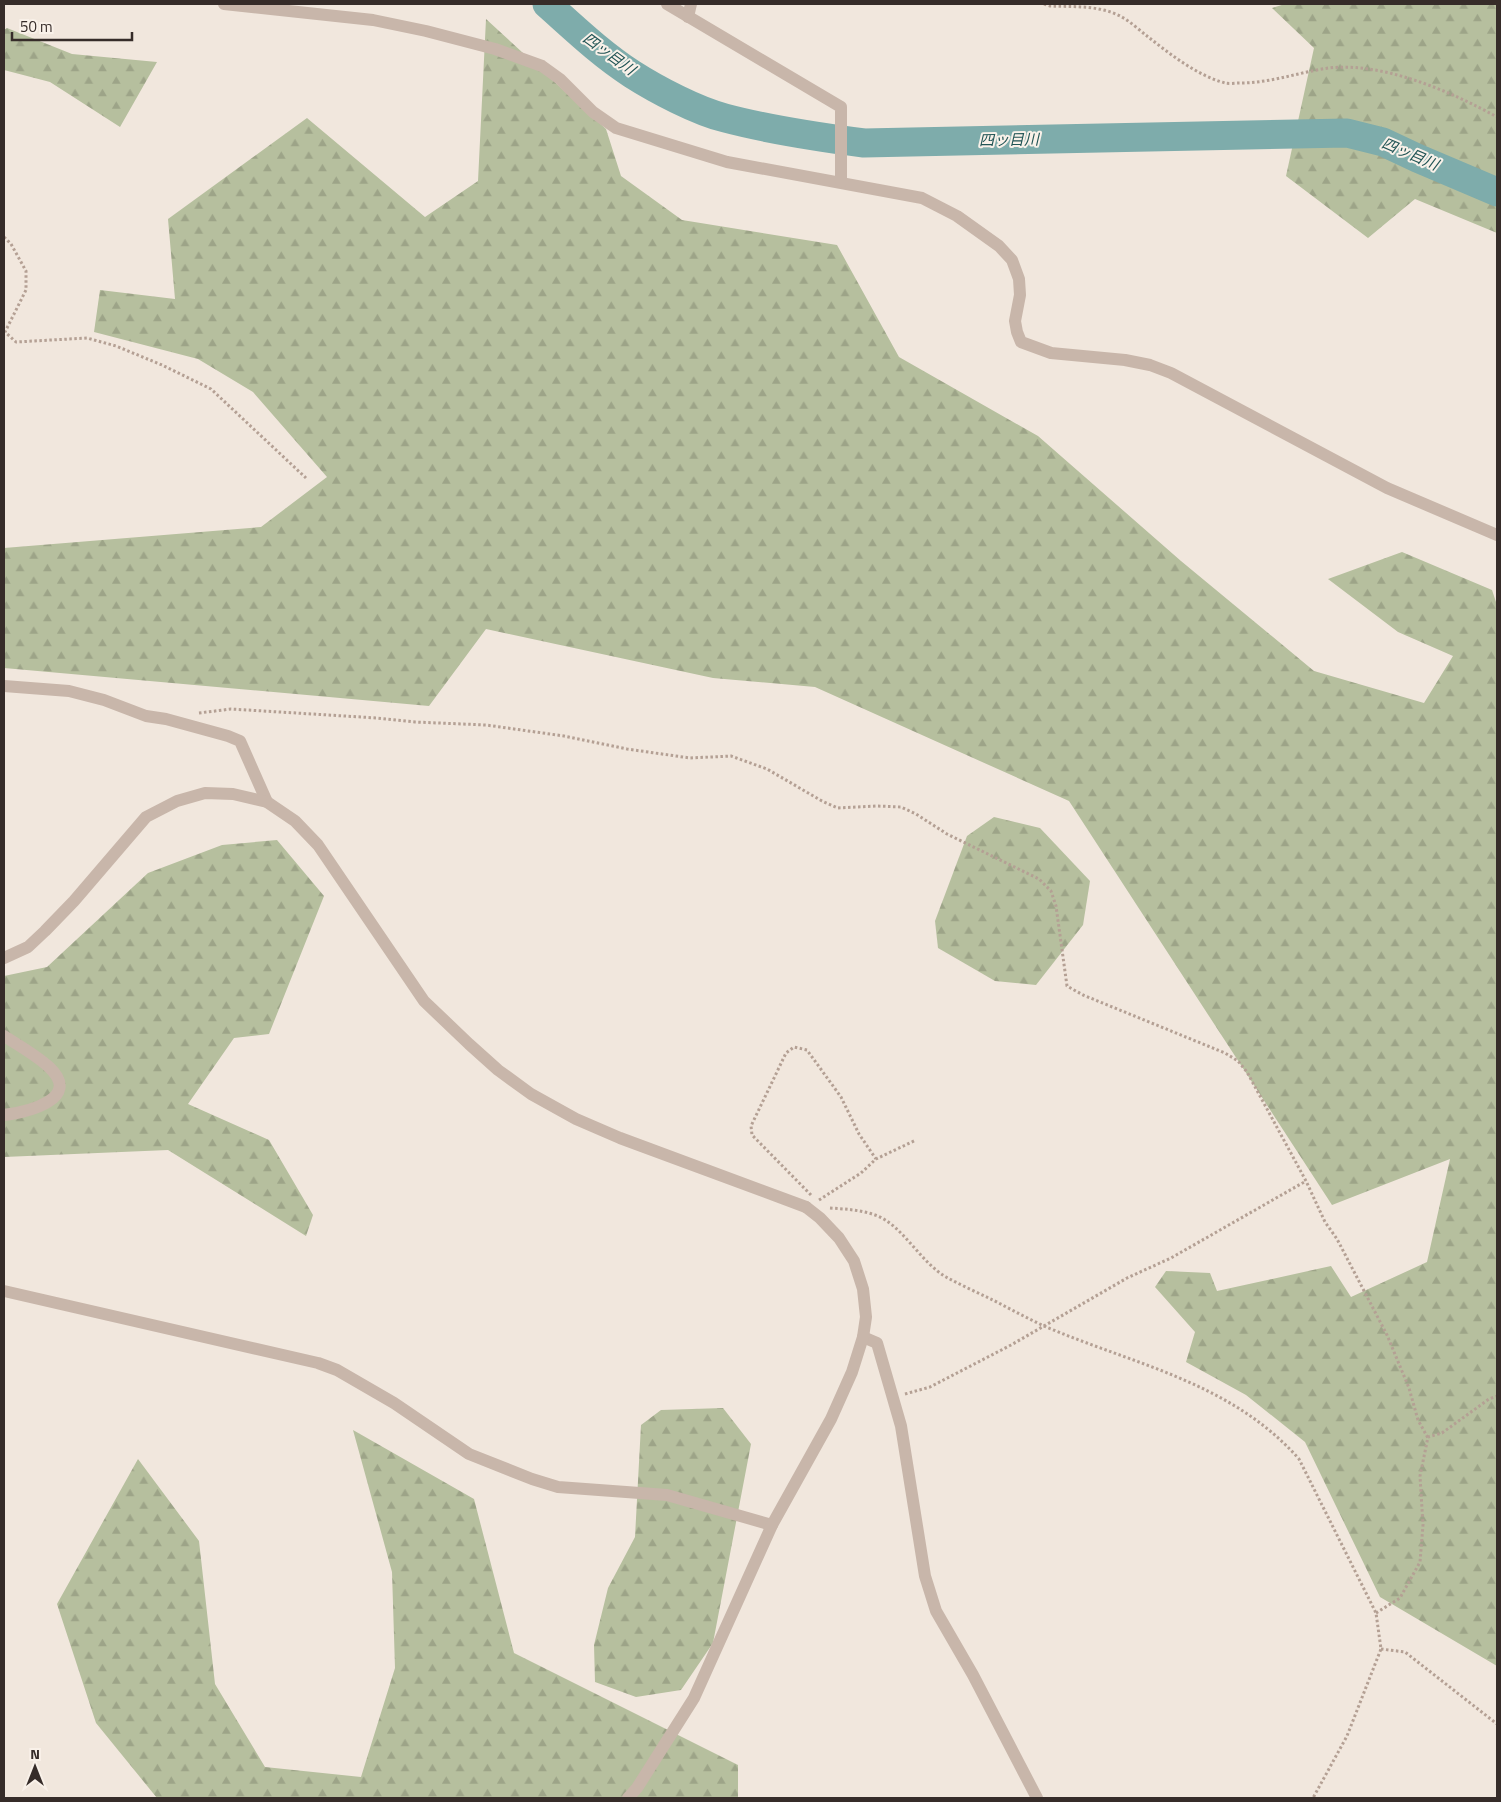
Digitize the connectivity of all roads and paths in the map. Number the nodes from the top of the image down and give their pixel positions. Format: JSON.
{"nodes":[{"id":1,"x":224,"y":4,"type":"edge"},
{"id":2,"x":667,"y":4,"type":"edge"},
{"id":3,"x":691,"y":4,"type":"edge"},
{"id":4,"x":1044,"y":4,"type":"edge"},
{"id":5,"x":688,"y":17,"type":"junction"},
{"id":6,"x":1497,"y":117,"type":"edge"},
{"id":7,"x":841,"y":182,"type":"junction"},
{"id":8,"x":4,"y":237,"type":"edge"},
{"id":9,"x":306,"y":478,"type":"dead end"},
{"id":10,"x":1497,"y":535,"type":"edge"},
{"id":11,"x":4,"y":686,"type":"edge"},
{"id":12,"x":194,"y":714,"type":"dead end"},
{"id":13,"x":267,"y":802,"type":"junction"},
{"id":14,"x":4,"y":958,"type":"edge"},
{"id":15,"x":4,"y":1036,"type":"edge"},
{"id":16,"x":4,"y":1115,"type":"edge"},
{"id":17,"x":916,"y":1140,"type":"dead end"},
{"id":18,"x":876,"y":1159,"type":"junction"},
{"id":19,"x":1306,"y":1181,"type":"junction"},
{"id":20,"x":820,"y":1218,"type":"junction"},
{"id":21,"x":4,"y":1291,"type":"edge"},
{"id":22,"x":1044,"y":1326,"type":"junction"},
{"id":23,"x":863,"y":1337,"type":"junction"},
{"id":24,"x":1497,"y":1396,"type":"edge"},
{"id":25,"x":893,"y":1397,"type":"junction"},
{"id":26,"x":1428,"y":1438,"type":"junction"},
{"id":27,"x":772,"y":1525,"type":"junction"},
{"id":28,"x":1376,"y":1613,"type":"junction"},
{"id":29,"x":1381,"y":1649,"type":"junction"},
{"id":30,"x":1497,"y":1724,"type":"edge"},
{"id":31,"x":628,"y":1798,"type":"edge"},
{"id":32,"x":1037,"y":1798,"type":"edge"},
{"id":33,"x":1313,"y":1798,"type":"edge"}],
"edges":[{"from":1,"to":7,"type":"street"},
{"from":2,"to":5,"type":"street"},
{"from":3,"to":5,"type":"street"},
{"from":4,"to":6,"type":"path"},
{"from":5,"to":7,"type":"street"},
{"from":7,"to":10,"type":"street"},
{"from":8,"to":9,"type":"path"},
{"from":11,"to":13,"type":"street"},
{"from":12,"to":19,"type":"path"},
{"from":13,"to":14,"type":"street"},
{"from":13,"to":20,"type":"street"},
{"from":15,"to":16,"type":"street"},
{"from":17,"to":18,"type":"path"},
{"from":18,"to":18,"type":"path"},
{"from":19,"to":22,"type":"path"},
{"from":19,"to":26,"type":"path"},
{"from":20,"to":22,"type":"path"},
{"from":20,"to":23,"type":"street"},
{"from":21,"to":27,"type":"street"},
{"from":22,"to":25,"type":"path"},
{"from":22,"to":28,"type":"path"},
{"from":23,"to":25,"type":"street"},
{"from":23,"to":27,"type":"street"},
{"from":24,"to":26,"type":"path"},
{"from":25,"to":32,"type":"street"},
{"from":26,"to":28,"type":"path"},
{"from":27,"to":31,"type":"street"},
{"from":28,"to":29,"type":"path"},
{"from":29,"to":30,"type":"path"},
{"from":29,"to":33,"type":"path"}]}
